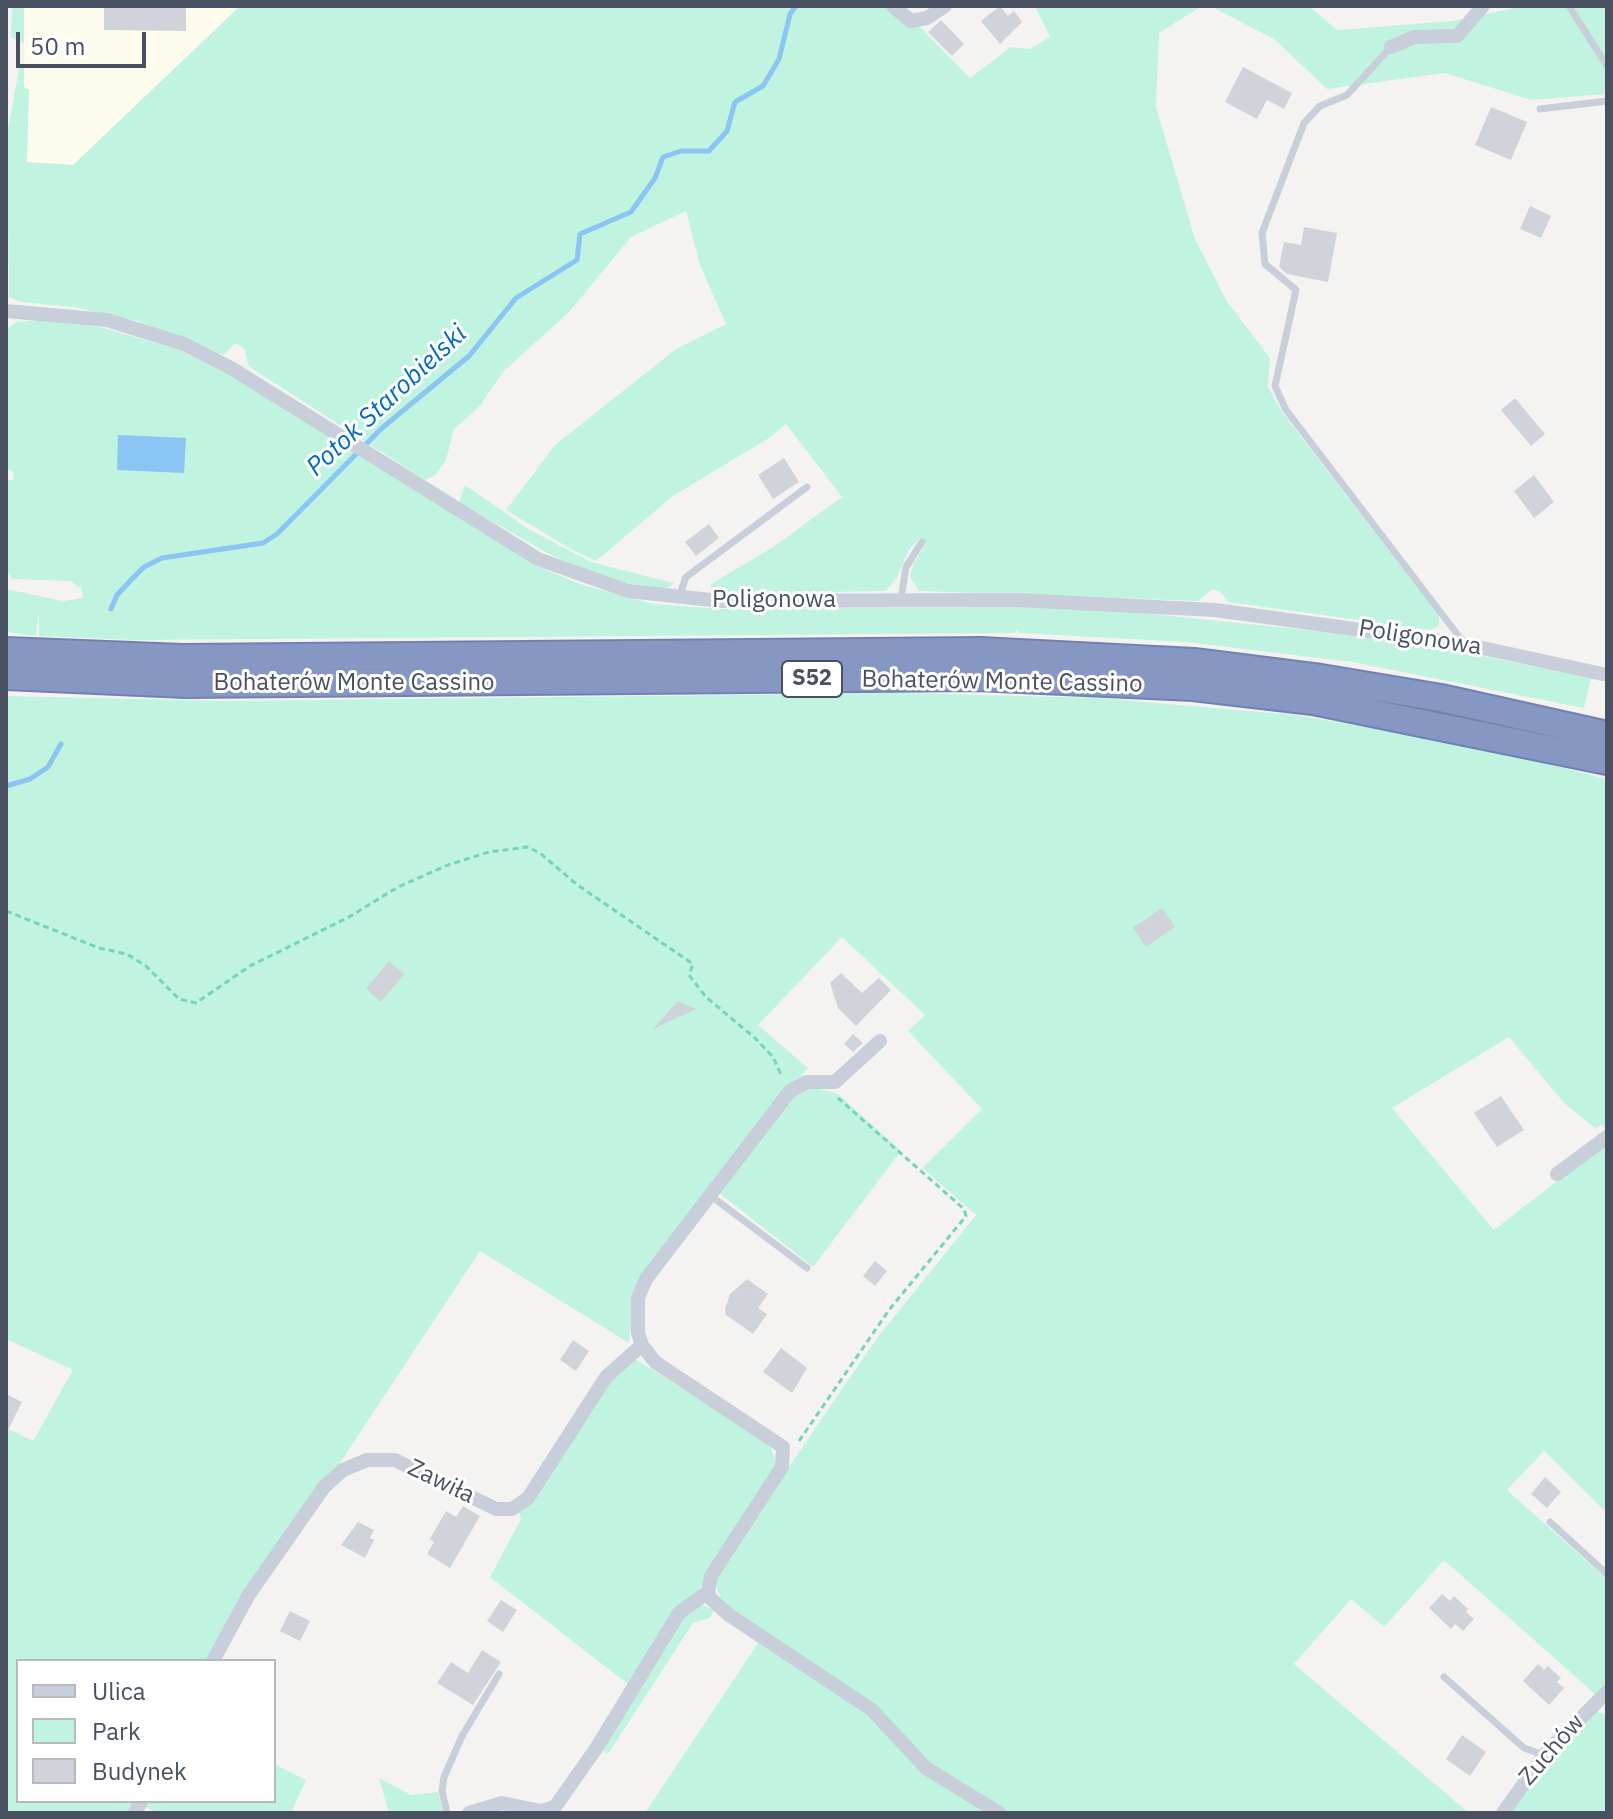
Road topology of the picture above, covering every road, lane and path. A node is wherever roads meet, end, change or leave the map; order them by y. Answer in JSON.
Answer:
{"nodes":[{"id":1,"x":893,"y":6,"type":"edge"},
{"id":2,"x":945,"y":6,"type":"edge"},
{"id":3,"x":1483,"y":6,"type":"edge"},
{"id":4,"x":1569,"y":6,"type":"edge"},
{"id":5,"x":1391,"y":47,"type":"joint"},
{"id":6,"x":1607,"y":66,"type":"edge"},
{"id":7,"x":1607,"y":101,"type":"edge"},
{"id":8,"x":1540,"y":109,"type":"dead end"},
{"id":9,"x":6,"y":311,"type":"edge"},
{"id":10,"x":807,"y":487,"type":"dead end"},
{"id":11,"x":922,"y":542,"type":"dead end"},
{"id":12,"x":678,"y":599,"type":"junction"},
{"id":13,"x":901,"y":599,"type":"junction"},
{"id":14,"x":1464,"y":644,"type":"junction"},
{"id":15,"x":8,"y":664,"type":"edge"},
{"id":16,"x":1607,"y":675,"type":"edge"},
{"id":17,"x":1607,"y":735,"type":"edge"},
{"id":18,"x":1607,"y":761,"type":"edge"},
{"id":19,"x":6,"y":911,"type":"edge"},
{"id":20,"x":880,"y":1041,"type":"dead end"},
{"id":21,"x":823,"y":1084,"type":"junction"},
{"id":22,"x":790,"y":1091,"type":"junction"},
{"id":23,"x":1607,"y":1137,"type":"edge"},
{"id":24,"x":1557,"y":1174,"type":"dead end"},
{"id":25,"x":709,"y":1195,"type":"junction"},
{"id":26,"x":807,"y":1268,"type":"dead end"},
{"id":27,"x":642,"y":1345,"type":"junction"},
{"id":28,"x":784,"y":1461,"type":"junction"},
{"id":29,"x":1550,"y":1522,"type":"dead end"},
{"id":30,"x":1607,"y":1574,"type":"edge"},
{"id":31,"x":708,"y":1592,"type":"junction"},
{"id":32,"x":214,"y":1659,"type":"edge"},
{"id":33,"x":499,"y":1674,"type":"dead end"},
{"id":34,"x":1444,"y":1677,"type":"dead end"},
{"id":35,"x":1607,"y":1692,"type":"edge"},
{"id":36,"x":1544,"y":1755,"type":"junction"},
{"id":37,"x":447,"y":1813,"type":"edge"},
{"id":38,"x":469,"y":1813,"type":"edge"},
{"id":39,"x":999,"y":1813,"type":"edge"},
{"id":40,"x":1503,"y":1813,"type":"edge"}],
"edges":[{"from":1,"to":2,"type":"street"},
{"from":3,"to":5,"type":"street"},
{"from":4,"to":6,"type":"lane"},
{"from":5,"to":14,"type":"lane"},
{"from":7,"to":8,"type":"lane"},
{"from":9,"to":12,"type":"street","name":"Poligonowa"},
{"from":10,"to":12,"type":"lane"},
{"from":11,"to":13,"type":"lane"},
{"from":12,"to":13,"type":"street","name":"Poligonowa"},
{"from":13,"to":14,"type":"street","name":"Poligonowa"},
{"from":14,"to":16,"type":"street","name":"Poligonowa"},
{"from":15,"to":17,"type":"highway","name":"Bohaterów Monte Cassino","number":"S52"},
{"from":15,"to":18,"type":"highway","name":"Bohaterów Monte Cassino","number":"S52"},
{"from":19,"to":22,"type":"path"},
{"from":20,"to":21,"type":"street"},
{"from":21,"to":22,"type":"street"},
{"from":21,"to":28,"type":"path"},
{"from":22,"to":25,"type":"street"},
{"from":23,"to":24,"type":"street"},
{"from":25,"to":26,"type":"lane"},
{"from":25,"to":27,"type":"street"},
{"from":27,"to":28,"type":"street"},
{"from":27,"to":32,"type":"street","name":"Zawiła"},
{"from":28,"to":31,"type":"street"},
{"from":29,"to":30,"type":"lane"},
{"from":31,"to":38,"type":"street"},
{"from":31,"to":39,"type":"street"},
{"from":33,"to":37,"type":"lane"},
{"from":34,"to":36,"type":"lane"},
{"from":35,"to":36,"type":"street","name":"Zuchów"},
{"from":36,"to":40,"type":"street","name":"Zuchów"}]}
